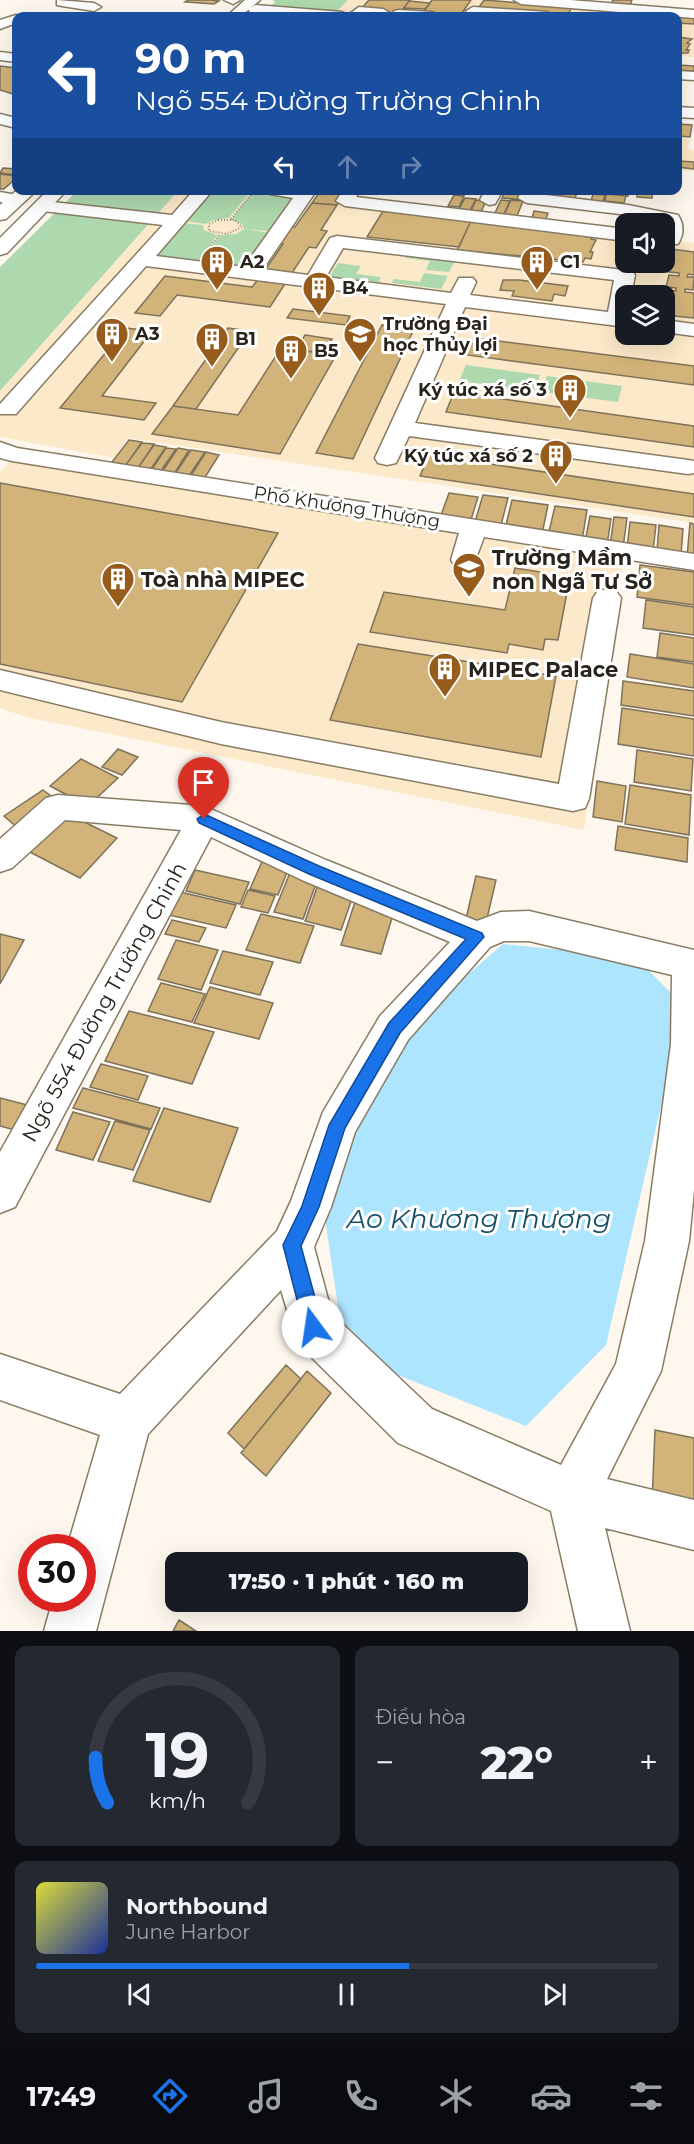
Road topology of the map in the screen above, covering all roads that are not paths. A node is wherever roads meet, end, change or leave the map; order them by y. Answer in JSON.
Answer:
{"nodes":[{"id":1,"x":107,"y":0,"type":"edge"},
{"id":2,"x":360,"y":0,"type":"edge"},
{"id":3,"x":529,"y":0,"type":"edge"},
{"id":4,"x":60,"y":1,"type":"edge"},
{"id":5,"x":603,"y":3,"type":"edge"},
{"id":6,"x":253,"y":5,"type":"edge"},
{"id":7,"x":475,"y":9,"type":"edge"},
{"id":8,"x":233,"y":12,"type":"edge"},
{"id":9,"x":310,"y":12,"type":"edge"},
{"id":10,"x":347,"y":12,"type":"edge"},
{"id":11,"x":508,"y":12,"type":"edge"},
{"id":12,"x":677,"y":12,"type":"edge"},
{"id":13,"x":53,"y":195,"type":"edge"},
{"id":14,"x":199,"y":195,"type":"edge"},
{"id":15,"x":304,"y":195,"type":"edge"},
{"id":16,"x":349,"y":195,"type":"edge"},
{"id":17,"x":410,"y":195,"type":"edge"},
{"id":18,"x":528,"y":195,"type":"edge"},
{"id":19,"x":632,"y":195,"type":"edge"},
{"id":20,"x":15,"y":196,"type":"edge"},
{"id":21,"x":586,"y":198,"type":"edge"},
{"id":22,"x":442,"y":204,"type":"junction"},
{"id":23,"x":42,"y":206,"type":"junction"},
{"id":24,"x":628,"y":210,"type":"junction"},
{"id":25,"x":642,"y":213,"type":"edge"},
{"id":26,"x":0,"y":215,"type":"edge"},
{"id":27,"x":176,"y":221,"type":"junction"},
{"id":28,"x":615,"y":233,"type":"edge"},
{"id":29,"x":675,"y":241,"type":"edge"},
{"id":30,"x":694,"y":242,"type":"edge"},
{"id":31,"x":0,"y":249,"type":"edge"},
{"id":32,"x":475,"y":258,"type":"junction"},
{"id":33,"x":144,"y":260,"type":"junction"},
{"id":34,"x":250,"y":273,"type":"junction"},
{"id":35,"x":314,"y":281,"type":"junction"},
{"id":36,"x":624,"y":285,"type":"edge"},
{"id":37,"x":458,"y":300,"type":"junction"},
{"id":38,"x":615,"y":319,"type":"edge"},
{"id":39,"x":675,"y":327,"type":"edge"},
{"id":40,"x":694,"y":330,"type":"edge"},
{"id":41,"x":8,"y":409,"type":"dead end"},
{"id":42,"x":403,"y":428,"type":"junction"},
{"id":43,"x":0,"y":449,"type":"edge"},
{"id":44,"x":387,"y":458,"type":"dead end"},
{"id":45,"x":688,"y":467,"type":"dead end"},
{"id":46,"x":474,"y":527,"type":"junction"},
{"id":47,"x":464,"y":560,"type":"dead end"},
{"id":48,"x":694,"y":562,"type":"edge"},
{"id":49,"x":607,"y":598,"type":"dead end"},
{"id":50,"x":0,"y":680,"type":"edge"},
{"id":51,"x":204,"y":819,"type":"junction"},
{"id":52,"x":0,"y":859,"type":"edge"},
{"id":53,"x":477,"y":937,"type":"junction"},
{"id":54,"x":692,"y":964,"type":"edge"},
{"id":55,"x":0,"y":1193,"type":"edge"},
{"id":56,"x":292,"y":1245,"type":"junction"},
{"id":57,"x":0,"y":1377,"type":"edge"},
{"id":58,"x":128,"y":1421,"type":"junction"},
{"id":59,"x":572,"y":1495,"type":"junction"},
{"id":60,"x":694,"y":1525,"type":"edge"},
{"id":61,"x":96,"y":1536,"type":"edge"},
{"id":62,"x":75,"y":1612,"type":"edge"},
{"id":63,"x":70,"y":1631,"type":"edge"},
{"id":64,"x":604,"y":1631,"type":"edge"}],
"edges":[{"from":1,"to":4,"type":"street"},
{"from":2,"to":10,"type":"street"},
{"from":3,"to":5,"type":"street"},
{"from":5,"to":12,"type":"street"},
{"from":6,"to":8,"type":"street"},
{"from":6,"to":9,"type":"street"},
{"from":7,"to":11,"type":"street"},
{"from":13,"to":23,"type":"street"},
{"from":14,"to":27,"type":"street"},
{"from":15,"to":34,"type":"street"},
{"from":16,"to":22,"type":"street"},
{"from":17,"to":22,"type":"street"},
{"from":18,"to":21,"type":"street"},
{"from":19,"to":24,"type":"street"},
{"from":20,"to":26,"type":"street"},
{"from":21,"to":24,"type":"street"},
{"from":22,"to":28,"type":"street"},
{"from":23,"to":27,"type":"street"},
{"from":23,"to":31,"type":"street"},
{"from":24,"to":25,"type":"street"},
{"from":27,"to":33,"type":"street"},
{"from":29,"to":30,"type":"street"},
{"from":32,"to":35,"type":"street"},
{"from":32,"to":36,"type":"street"},
{"from":32,"to":37,"type":"street"},
{"from":33,"to":34,"type":"street"},
{"from":33,"to":41,"type":"street"},
{"from":34,"to":35,"type":"street"},
{"from":35,"to":37,"type":"street"},
{"from":37,"to":38,"type":"street"},
{"from":37,"to":42,"type":"street"},
{"from":39,"to":40,"type":"street"},
{"from":42,"to":44,"type":"street"},
{"from":42,"to":45,"type":"street"},
{"from":43,"to":46,"type":"street","name":"Phố Khương Thượng"},
{"from":46,"to":47,"type":"street"},
{"from":46,"to":48,"type":"street","name":"Phố Khương Thượng"},
{"from":49,"to":50,"type":"street"},
{"from":51,"to":52,"type":"street"},
{"from":51,"to":53,"type":"street"},
{"from":51,"to":55,"type":"street","name":"Ngõ 554 Đường Trường Chinh"},
{"from":53,"to":54,"type":"street"},
{"from":53,"to":56,"type":"street"},
{"from":54,"to":59,"type":"street"},
{"from":56,"to":58,"type":"street"},
{"from":56,"to":59,"type":"street"},
{"from":57,"to":58,"type":"street"},
{"from":58,"to":61,"type":"street"},
{"from":59,"to":60,"type":"street"},
{"from":59,"to":64,"type":"street"},
{"from":62,"to":63,"type":"street"}]}
